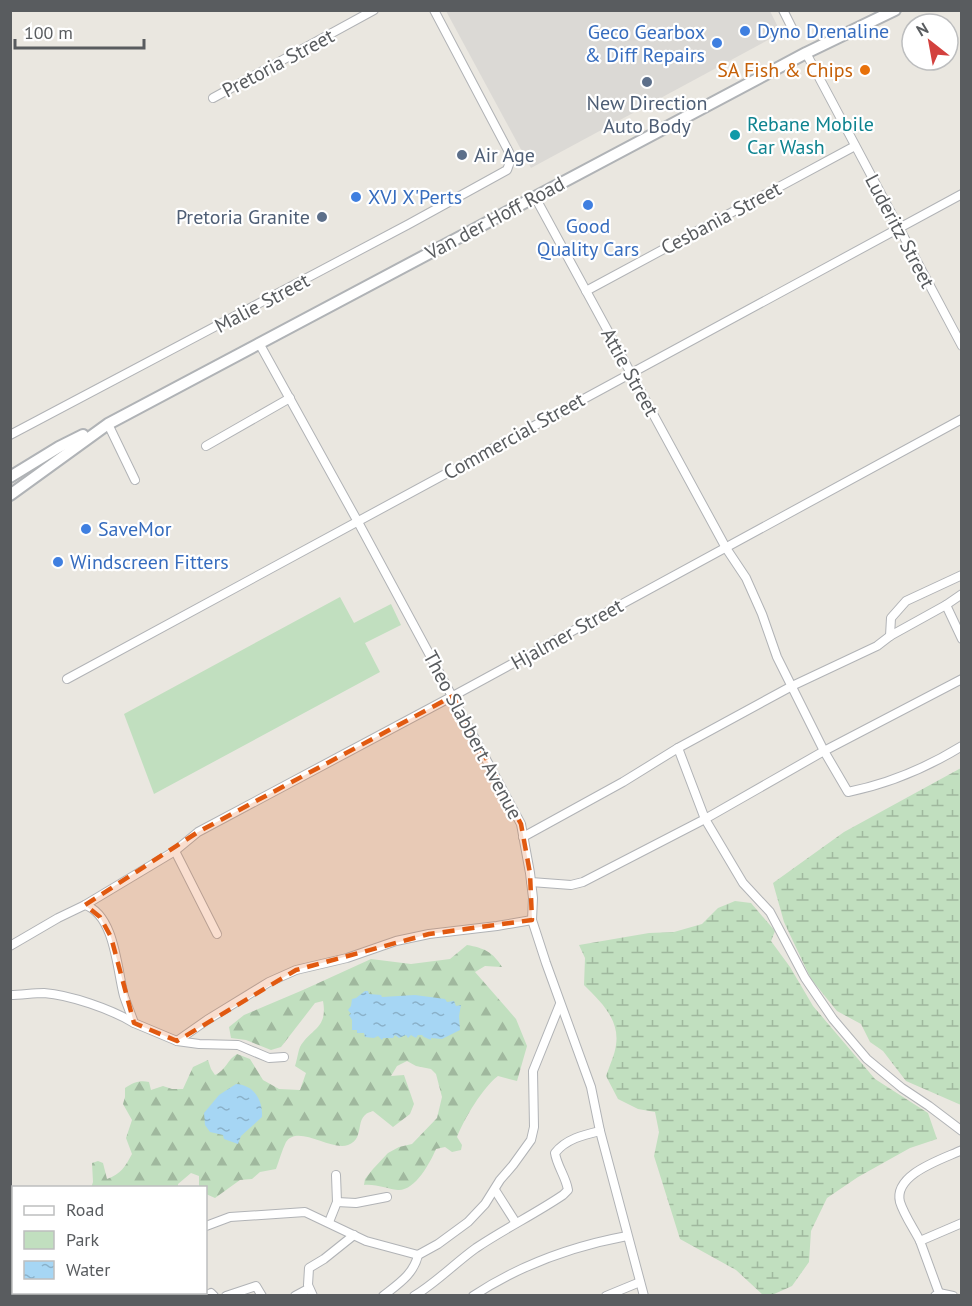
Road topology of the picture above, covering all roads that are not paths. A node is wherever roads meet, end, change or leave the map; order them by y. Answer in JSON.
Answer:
{"nodes":[{"id":1,"x":374,"y":10,"type":"edge"},
{"id":2,"x":434,"y":10,"type":"edge"},
{"id":3,"x":783,"y":10,"type":"edge"},
{"id":4,"x":895,"y":10,"type":"edge"},
{"id":5,"x":792,"y":30,"type":"dead end"},
{"id":6,"x":806,"y":53,"type":"junction"},
{"id":7,"x":213,"y":98,"type":"dead end"},
{"id":8,"x":855,"y":146,"type":"junction"},
{"id":9,"x":962,"y":194,"type":"edge"},
{"id":10,"x":535,"y":197,"type":"junction"},
{"id":11,"x":898,"y":228,"type":"junction"},
{"id":12,"x":586,"y":291,"type":"junction"},
{"id":13,"x":259,"y":343,"type":"junction"},
{"id":14,"x":962,"y":346,"type":"edge"},
{"id":15,"x":630,"y":372,"type":"junction"},
{"id":16,"x":290,"y":398,"type":"junction"},
{"id":17,"x":962,"y":419,"type":"edge"},
{"id":18,"x":108,"y":424,"type":"junction"},
{"id":19,"x":98,"y":430,"type":"junction"},
{"id":20,"x":10,"y":435,"type":"edge"},
{"id":21,"x":206,"y":446,"type":"dead end"},
{"id":22,"x":10,"y":477,"type":"edge"},
{"id":23,"x":135,"y":480,"type":"dead end"},
{"id":24,"x":10,"y":495,"type":"edge"},
{"id":25,"x":358,"y":522,"type":"junction"},
{"id":26,"x":726,"y":548,"type":"junction"},
{"id":27,"x":962,"y":575,"type":"edge"},
{"id":28,"x":962,"y":594,"type":"edge"},
{"id":29,"x":946,"y":605,"type":"junction"},
{"id":30,"x":890,"y":636,"type":"junction"},
{"id":31,"x":962,"y":639,"type":"edge"},
{"id":32,"x":68,"y":679,"type":"dead end"},
{"id":33,"x":962,"y":679,"type":"edge"},
{"id":34,"x":792,"y":686,"type":"junction"},
{"id":35,"x":453,"y":696,"type":"junction"},
{"id":36,"x":962,"y":746,"type":"edge"},
{"id":37,"x":678,"y":748,"type":"junction"},
{"id":38,"x":824,"y":751,"type":"junction"},
{"id":39,"x":705,"y":819,"type":"junction"},
{"id":40,"x":523,"y":837,"type":"junction"},
{"id":41,"x":175,"y":851,"type":"junction"},
{"id":42,"x":531,"y":882,"type":"junction"},
{"id":43,"x":85,"y":905,"type":"junction"},
{"id":44,"x":532,"y":920,"type":"junction"},
{"id":45,"x":217,"y":934,"type":"dead end"},
{"id":46,"x":10,"y":946,"type":"edge"},
{"id":47,"x":10,"y":995,"type":"edge"},
{"id":48,"x":560,"y":1004,"type":"junction"},
{"id":49,"x":134,"y":1023,"type":"junction"},
{"id":50,"x":177,"y":1041,"type":"junction"},
{"id":51,"x":284,"y":1057,"type":"dead end"},
{"id":52,"x":600,"y":1131,"type":"junction"},
{"id":53,"x":962,"y":1131,"type":"edge"},
{"id":54,"x":962,"y":1150,"type":"edge"},
{"id":55,"x":336,"y":1175,"type":"dead end"},
{"id":56,"x":495,"y":1190,"type":"junction"},
{"id":57,"x":387,"y":1197,"type":"dead end"},
{"id":58,"x":337,"y":1202,"type":"junction"},
{"id":59,"x":329,"y":1222,"type":"junction"},
{"id":60,"x":516,"y":1223,"type":"junction"},
{"id":61,"x":962,"y":1223,"type":"edge"},
{"id":62,"x":207,"y":1226,"type":"edge"},
{"id":63,"x":354,"y":1235,"type":"junction"},
{"id":64,"x":627,"y":1236,"type":"junction"},
{"id":65,"x":920,"y":1241,"type":"junction"},
{"id":66,"x":417,"y":1255,"type":"junction"},
{"id":67,"x":640,"y":1282,"type":"junction"},
{"id":68,"x":311,"y":1292,"type":"edge"},
{"id":69,"x":938,"y":1295,"type":"edge"},
{"id":70,"x":206,"y":1296,"type":"edge"},
{"id":71,"x":214,"y":1296,"type":"edge"},
{"id":72,"x":226,"y":1296,"type":"edge"},
{"id":73,"x":262,"y":1296,"type":"edge"},
{"id":74,"x":295,"y":1296,"type":"edge"},
{"id":75,"x":383,"y":1296,"type":"edge"},
{"id":76,"x":414,"y":1296,"type":"edge"},
{"id":77,"x":473,"y":1296,"type":"edge"},
{"id":78,"x":606,"y":1296,"type":"edge"},
{"id":79,"x":644,"y":1296,"type":"edge"},
{"id":80,"x":953,"y":1296,"type":"edge"}],
"edges":[{"from":1,"to":7,"type":"street","name":"Pretoria Street"},
{"from":2,"to":20,"type":"street","name":"Malie Street"},
{"from":3,"to":5,"type":"street"},
{"from":4,"to":6,"type":"main road","name":"Van der Hoff Road"},
{"from":6,"to":8,"type":"street","name":"Luderitz Street"},
{"from":6,"to":10,"type":"main road","name":"Van der Hoff Road"},
{"from":8,"to":11,"type":"street","name":"Luderitz Street"},
{"from":8,"to":12,"type":"street","name":"Cesbania Street"},
{"from":9,"to":11,"type":"street","name":"Commercial Street"},
{"from":10,"to":12,"type":"street","name":"Attie Street"},
{"from":10,"to":13,"type":"main road","name":"Van der Hoff Road"},
{"from":11,"to":14,"type":"street","name":"Luderitz Street"},
{"from":11,"to":15,"type":"street","name":"Commercial Street"},
{"from":12,"to":15,"type":"street","name":"Attie Street"},
{"from":13,"to":16,"type":"street","name":"Theo Slabbert Avenue"},
{"from":13,"to":18,"type":"main road","name":"Van der Hoff Road"},
{"from":15,"to":25,"type":"street","name":"Commercial Street"},
{"from":15,"to":26,"type":"street","name":"Attie Street"},
{"from":16,"to":21,"type":"street"},
{"from":16,"to":25,"type":"street","name":"Theo Slabbert Avenue"},
{"from":17,"to":26,"type":"street","name":"Hjalmer Street"},
{"from":18,"to":19,"type":"main road","name":"Van der Hoff Road"},
{"from":18,"to":23,"type":"street"},
{"from":19,"to":22,"type":"main road","name":"Van der Hoff Road"},
{"from":19,"to":24,"type":"main road","name":"Van der Hoff Road"},
{"from":25,"to":32,"type":"street","name":"Commercial Street"},
{"from":25,"to":35,"type":"street","name":"Theo Slabbert Avenue"},
{"from":26,"to":34,"type":"street","name":"Attie Street"},
{"from":26,"to":35,"type":"street","name":"Hjalmer Street"},
{"from":27,"to":30,"type":"street"},
{"from":28,"to":29,"type":"street"},
{"from":29,"to":30,"type":"street"},
{"from":29,"to":31,"type":"street"},
{"from":30,"to":34,"type":"street"},
{"from":33,"to":38,"type":"street"},
{"from":34,"to":37,"type":"street"},
{"from":34,"to":38,"type":"street","name":"Attie Street"},
{"from":35,"to":40,"type":"street","name":"Theo Slabbert Avenue"},
{"from":35,"to":41,"type":"street","name":"Hjalmer Street"},
{"from":36,"to":38,"type":"street","name":"Attie Street"},
{"from":37,"to":39,"type":"street"},
{"from":37,"to":40,"type":"street"},
{"from":38,"to":39,"type":"street"},
{"from":39,"to":42,"type":"street"},
{"from":39,"to":53,"type":"street"},
{"from":40,"to":42,"type":"street","name":"Theo Slabbert Avenue"},
{"from":41,"to":43,"type":"street","name":"Hjalmer Street"},
{"from":41,"to":45,"type":"street"},
{"from":42,"to":44,"type":"street","name":"Theo Slabbert Avenue"},
{"from":43,"to":46,"type":"street","name":"Hjalmer Street"},
{"from":43,"to":49,"type":"street"},
{"from":44,"to":48,"type":"street","name":"Theo Slabbert Avenue"},
{"from":44,"to":50,"type":"street"},
{"from":47,"to":49,"type":"street"},
{"from":48,"to":52,"type":"street","name":"Theo Slabbert Avenue"},
{"from":48,"to":56,"type":"street"},
{"from":49,"to":50,"type":"street"},
{"from":50,"to":51,"type":"street"},
{"from":52,"to":60,"type":"street"},
{"from":52,"to":64,"type":"street","name":"Theo Slabbert Avenue"},
{"from":54,"to":65,"type":"street"},
{"from":55,"to":58,"type":"street"},
{"from":56,"to":60,"type":"street"},
{"from":56,"to":66,"type":"street"},
{"from":57,"to":58,"type":"street"},
{"from":58,"to":59,"type":"street"},
{"from":59,"to":62,"type":"street"},
{"from":59,"to":63,"type":"street"},
{"from":60,"to":76,"type":"street"},
{"from":61,"to":65,"type":"street"},
{"from":63,"to":66,"type":"street"},
{"from":63,"to":68,"type":"street"},
{"from":64,"to":67,"type":"street","name":"Theo Slabbert Avenue"},
{"from":64,"to":77,"type":"street"},
{"from":65,"to":69,"type":"street"},
{"from":66,"to":75,"type":"street"},
{"from":67,"to":78,"type":"street"},
{"from":67,"to":79,"type":"street","name":"Theo Slabbert Avenue"},
{"from":68,"to":74,"type":"street"},
{"from":69,"to":80,"type":"street"},
{"from":70,"to":71,"type":"street"},
{"from":72,"to":73,"type":"street"}]}
